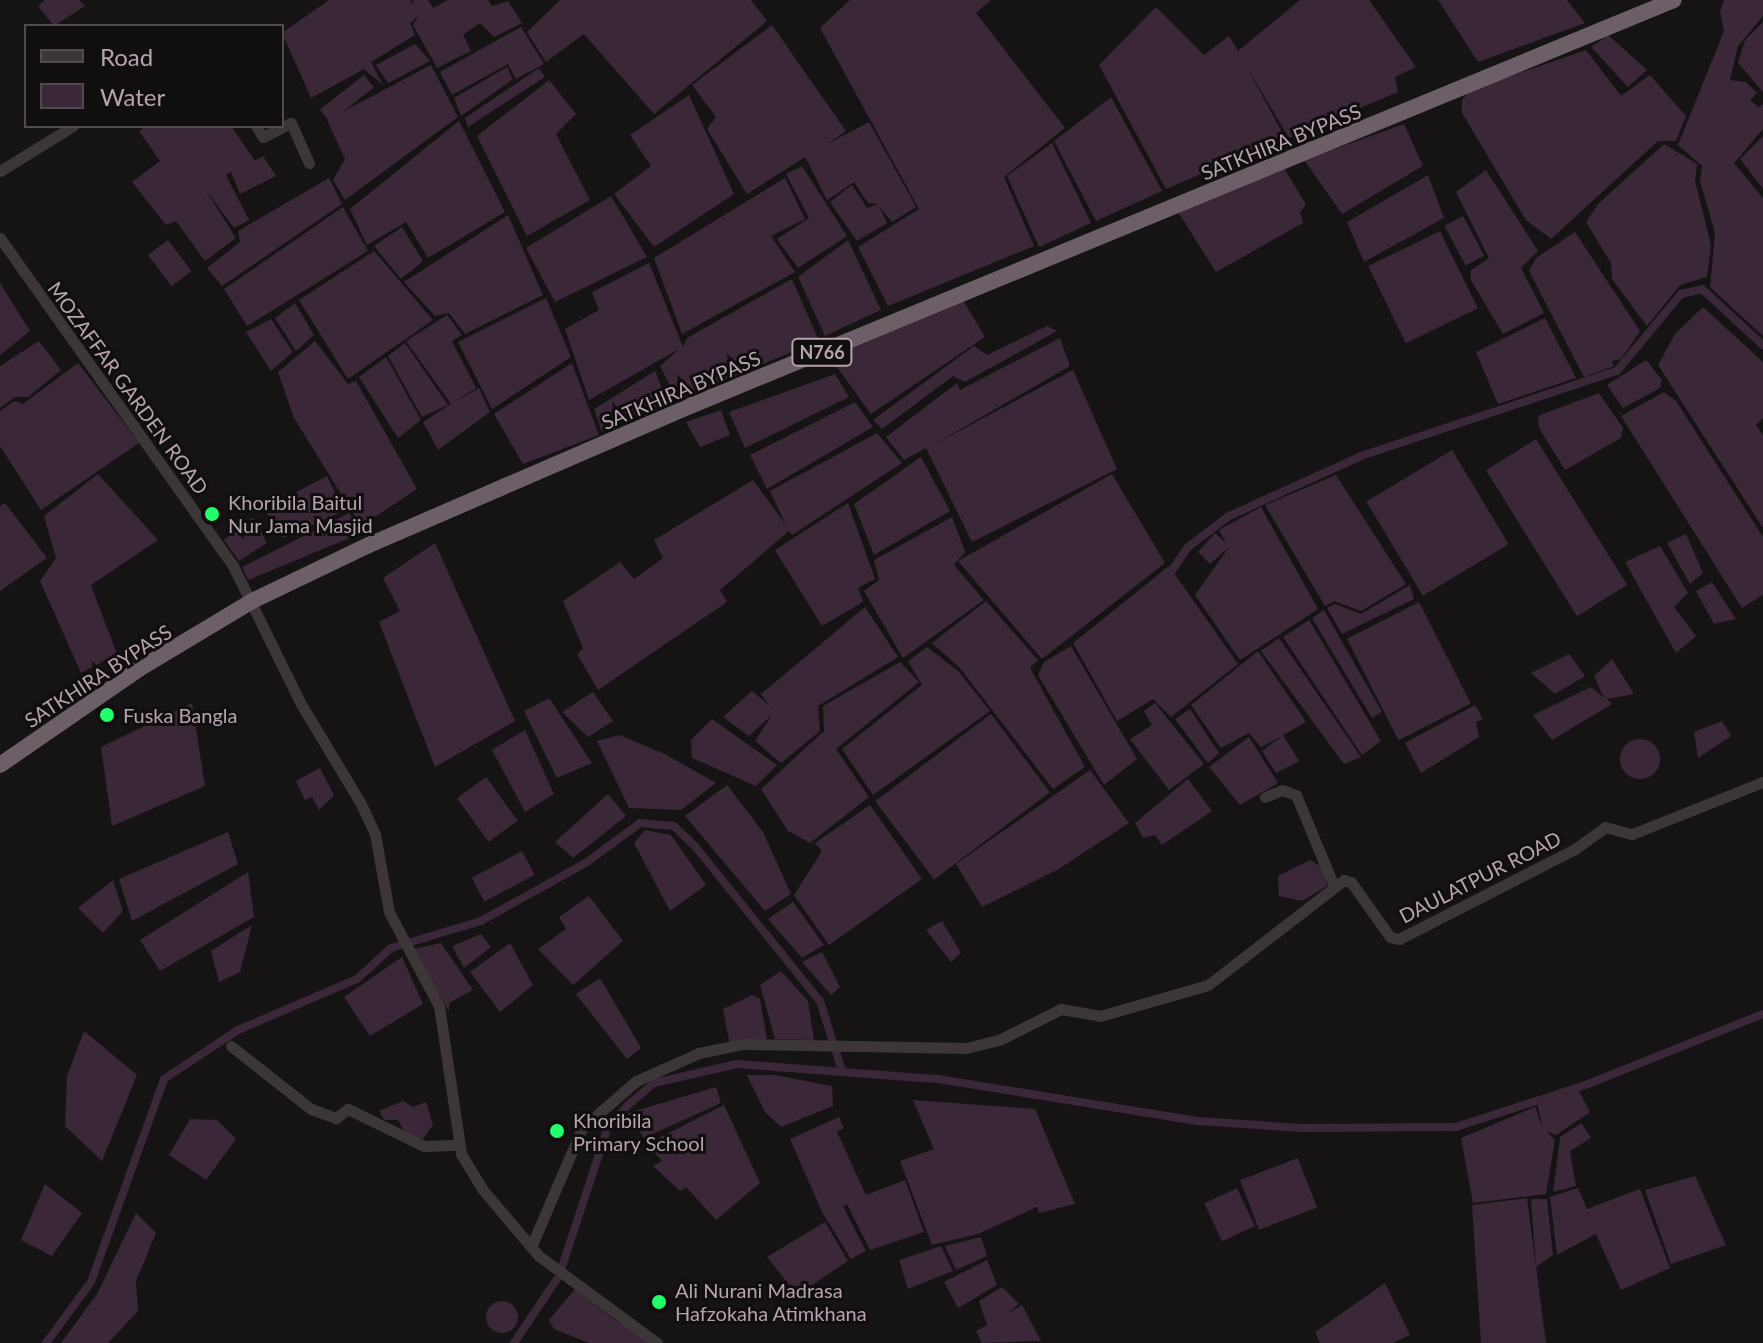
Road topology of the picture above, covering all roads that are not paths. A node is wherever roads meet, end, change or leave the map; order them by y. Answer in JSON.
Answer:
{"nodes":[{"id":1,"x":1674,"y":0,"type":"edge"},
{"id":2,"x":284,"y":126,"type":"edge"},
{"id":3,"x":70,"y":128,"type":"edge"},
{"id":4,"x":257,"y":128,"type":"edge"},
{"id":5,"x":281,"y":128,"type":"edge"},
{"id":6,"x":309,"y":163,"type":"dead end"},
{"id":7,"x":0,"y":171,"type":"edge"},
{"id":8,"x":0,"y":238,"type":"edge"},
{"id":9,"x":252,"y":601,"type":"junction"},
{"id":10,"x":0,"y":765,"type":"edge"},
{"id":11,"x":1763,"y":782,"type":"edge"},
{"id":12,"x":1265,"y":797,"type":"dead end"},
{"id":13,"x":1333,"y":884,"type":"junction"},
{"id":14,"x":231,"y":1046,"type":"dead end"},
{"id":15,"x":459,"y":1145,"type":"junction"},
{"id":16,"x":531,"y":1247,"type":"junction"},
{"id":17,"x":657,"y":1343,"type":"edge"}],
"edges":[{"from":1,"to":9,"type":"highway","name":"SATKHIRA BYPASS","number":"N766"},
{"from":2,"to":6,"type":"street"},
{"from":3,"to":7,"type":"street"},
{"from":4,"to":5,"type":"street"},
{"from":8,"to":9,"type":"street","name":"MOZAFFAR GARDEN ROAD"},
{"from":9,"to":10,"type":"highway","name":"SATKHIRA BYPASS","number":"N766"},
{"from":9,"to":15,"type":"street","name":"MOZAFFAR GARDEN ROAD"},
{"from":11,"to":13,"type":"street","name":"DAULATPUR ROAD"},
{"from":12,"to":13,"type":"street"},
{"from":13,"to":16,"type":"street"},
{"from":14,"to":15,"type":"street"},
{"from":15,"to":16,"type":"street"},
{"from":16,"to":17,"type":"street"}]}
